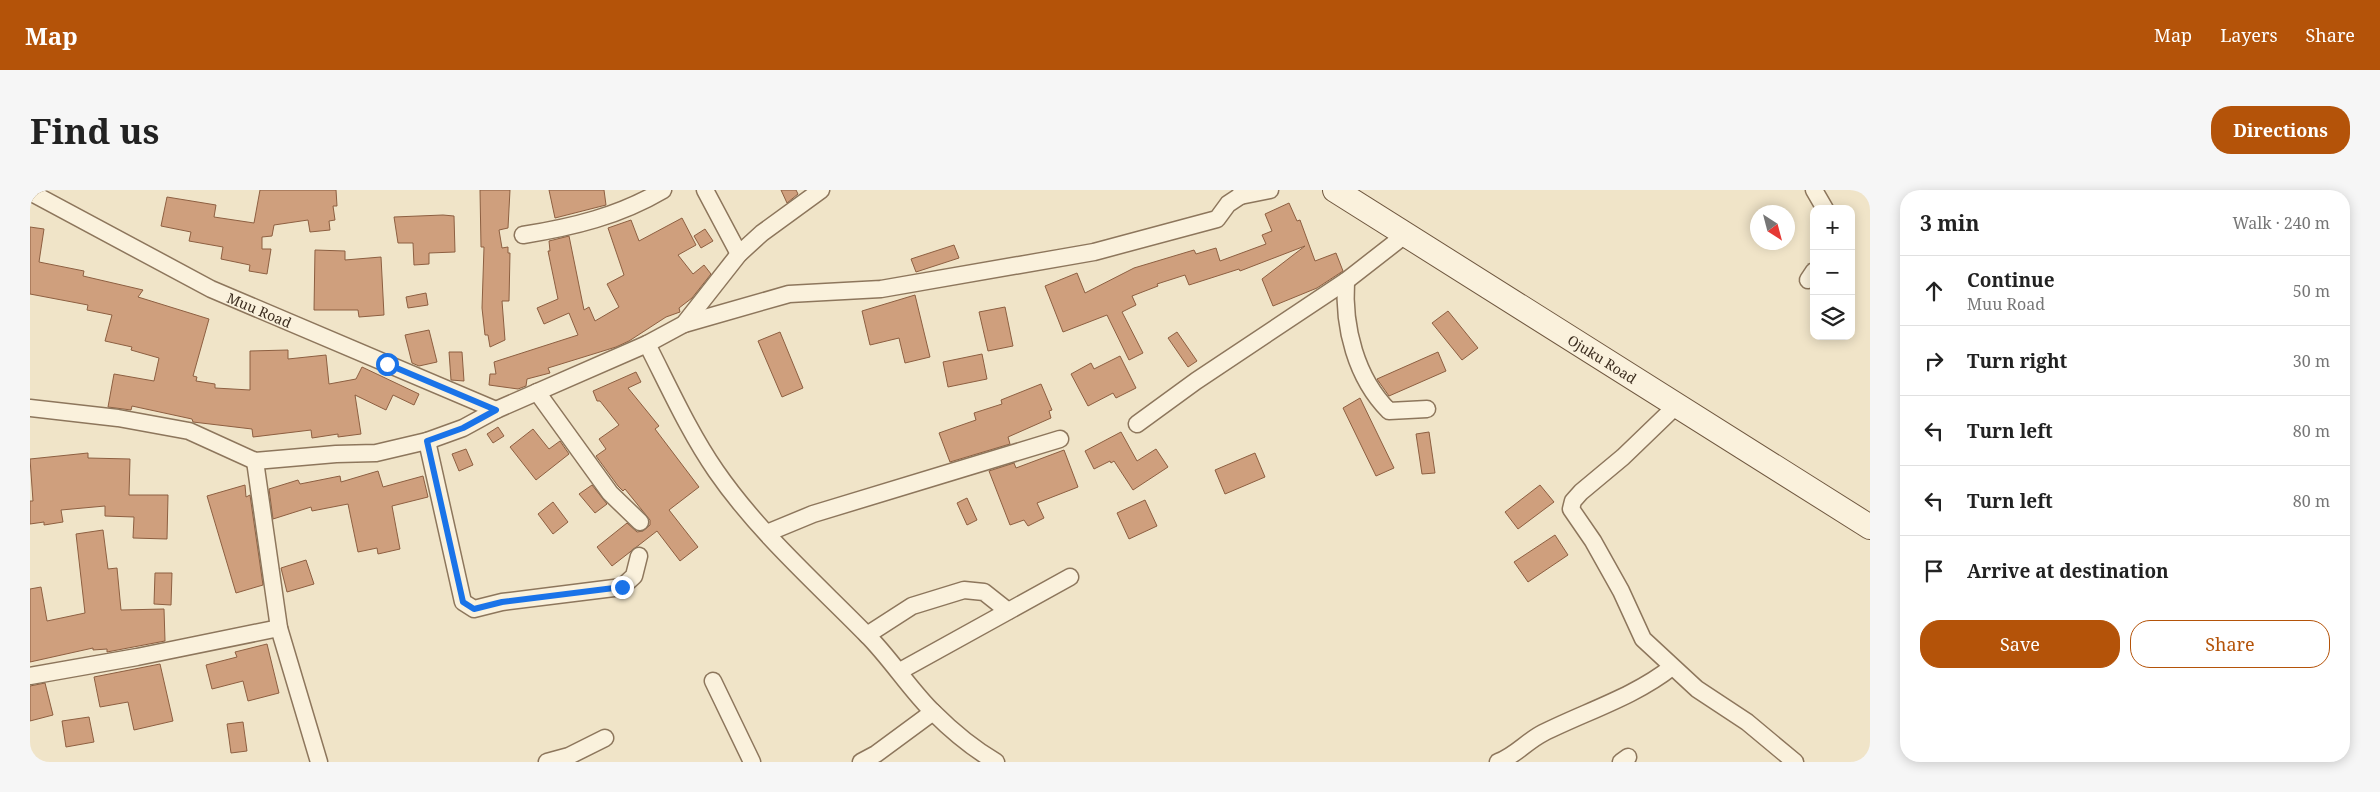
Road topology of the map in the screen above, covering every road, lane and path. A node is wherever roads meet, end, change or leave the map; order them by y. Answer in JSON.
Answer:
{"nodes":[{"id":1,"x":663,"y":190,"type":"edge"},
{"id":2,"x":705,"y":190,"type":"edge"},
{"id":3,"x":821,"y":190,"type":"edge"},
{"id":4,"x":1270,"y":190,"type":"edge"},
{"id":5,"x":1335,"y":190,"type":"edge"},
{"id":6,"x":1814,"y":190,"type":"edge"},
{"id":7,"x":30,"y":192,"type":"edge"},
{"id":8,"x":1241,"y":193,"type":"edge"},
{"id":9,"x":1823,"y":205,"type":"edge"},
{"id":10,"x":523,"y":235,"type":"dead end"},
{"id":11,"x":1405,"y":235,"type":"junction"},
{"id":12,"x":739,"y":254,"type":"junction"},
{"id":13,"x":1346,"y":281,"type":"junction"},
{"id":14,"x":684,"y":324,"type":"junction"},
{"id":15,"x":647,"y":344,"type":"junction"},
{"id":16,"x":537,"y":392,"type":"junction"},
{"id":17,"x":1677,"y":405,"type":"junction"},
{"id":18,"x":30,"y":408,"type":"edge"},
{"id":19,"x":496,"y":410,"type":"junction"},
{"id":20,"x":1427,"y":410,"type":"dead end"},
{"id":21,"x":1137,"y":424,"type":"dead end"},
{"id":22,"x":1060,"y":439,"type":"dead end"},
{"id":23,"x":427,"y":441,"type":"junction"},
{"id":24,"x":255,"y":461,"type":"junction"},
{"id":25,"x":640,"y":522,"type":"dead end"},
{"id":26,"x":1870,"y":527,"type":"edge"},
{"id":27,"x":767,"y":533,"type":"junction"},
{"id":28,"x":639,"y":556,"type":"dead end"},
{"id":29,"x":1070,"y":577,"type":"dead end"},
{"id":30,"x":1008,"y":611,"type":"junction"},
{"id":31,"x":279,"y":628,"type":"junction"},
{"id":32,"x":867,"y":635,"type":"junction"},
{"id":33,"x":1672,"y":667,"type":"junction"},
{"id":34,"x":900,"y":672,"type":"junction"},
{"id":35,"x":30,"y":676,"type":"edge"},
{"id":36,"x":712,"y":680,"type":"dead end"},
{"id":37,"x":933,"y":712,"type":"junction"},
{"id":38,"x":605,"y":738,"type":"dead end"},
{"id":39,"x":877,"y":758,"type":"edge"},
{"id":40,"x":319,"y":762,"type":"edge"},
{"id":41,"x":547,"y":762,"type":"edge"},
{"id":42,"x":752,"y":762,"type":"edge"},
{"id":43,"x":861,"y":762,"type":"edge"},
{"id":44,"x":996,"y":762,"type":"edge"},
{"id":45,"x":1498,"y":762,"type":"edge"},
{"id":46,"x":1795,"y":762,"type":"edge"}],
"edges":[{"from":1,"to":10,"type":"street"},
{"from":2,"to":12,"type":"street"},
{"from":3,"to":12,"type":"street"},
{"from":4,"to":8,"type":"street"},
{"from":5,"to":11,"type":"main road","name":"Ojuku Road"},
{"from":6,"to":9,"type":"street"},
{"from":7,"to":19,"type":"street","name":"Muu Road"},
{"from":8,"to":14,"type":"street"},
{"from":11,"to":13,"type":"street"},
{"from":11,"to":17,"type":"main road","name":"Ojuku Road"},
{"from":12,"to":14,"type":"street"},
{"from":13,"to":20,"type":"street"},
{"from":13,"to":21,"type":"street"},
{"from":14,"to":15,"type":"street"},
{"from":15,"to":16,"type":"street"},
{"from":15,"to":27,"type":"street"},
{"from":16,"to":19,"type":"street"},
{"from":16,"to":25,"type":"street"},
{"from":17,"to":26,"type":"main road","name":"Ojuku Road"},
{"from":17,"to":33,"type":"street"},
{"from":18,"to":24,"type":"street"},
{"from":19,"to":23,"type":"street"},
{"from":22,"to":27,"type":"street"},
{"from":23,"to":24,"type":"street"},
{"from":23,"to":28,"type":"street"},
{"from":24,"to":31,"type":"street"},
{"from":27,"to":32,"type":"street"},
{"from":29,"to":30,"type":"street"},
{"from":30,"to":32,"type":"street"},
{"from":30,"to":34,"type":"street"},
{"from":31,"to":35,"type":"street"},
{"from":31,"to":40,"type":"street"},
{"from":32,"to":34,"type":"street"},
{"from":33,"to":45,"type":"street"},
{"from":33,"to":46,"type":"street"},
{"from":34,"to":37,"type":"street"},
{"from":36,"to":42,"type":"street"},
{"from":37,"to":39,"type":"street"},
{"from":37,"to":44,"type":"street"},
{"from":38,"to":41,"type":"street"},
{"from":39,"to":43,"type":"street"}]}
